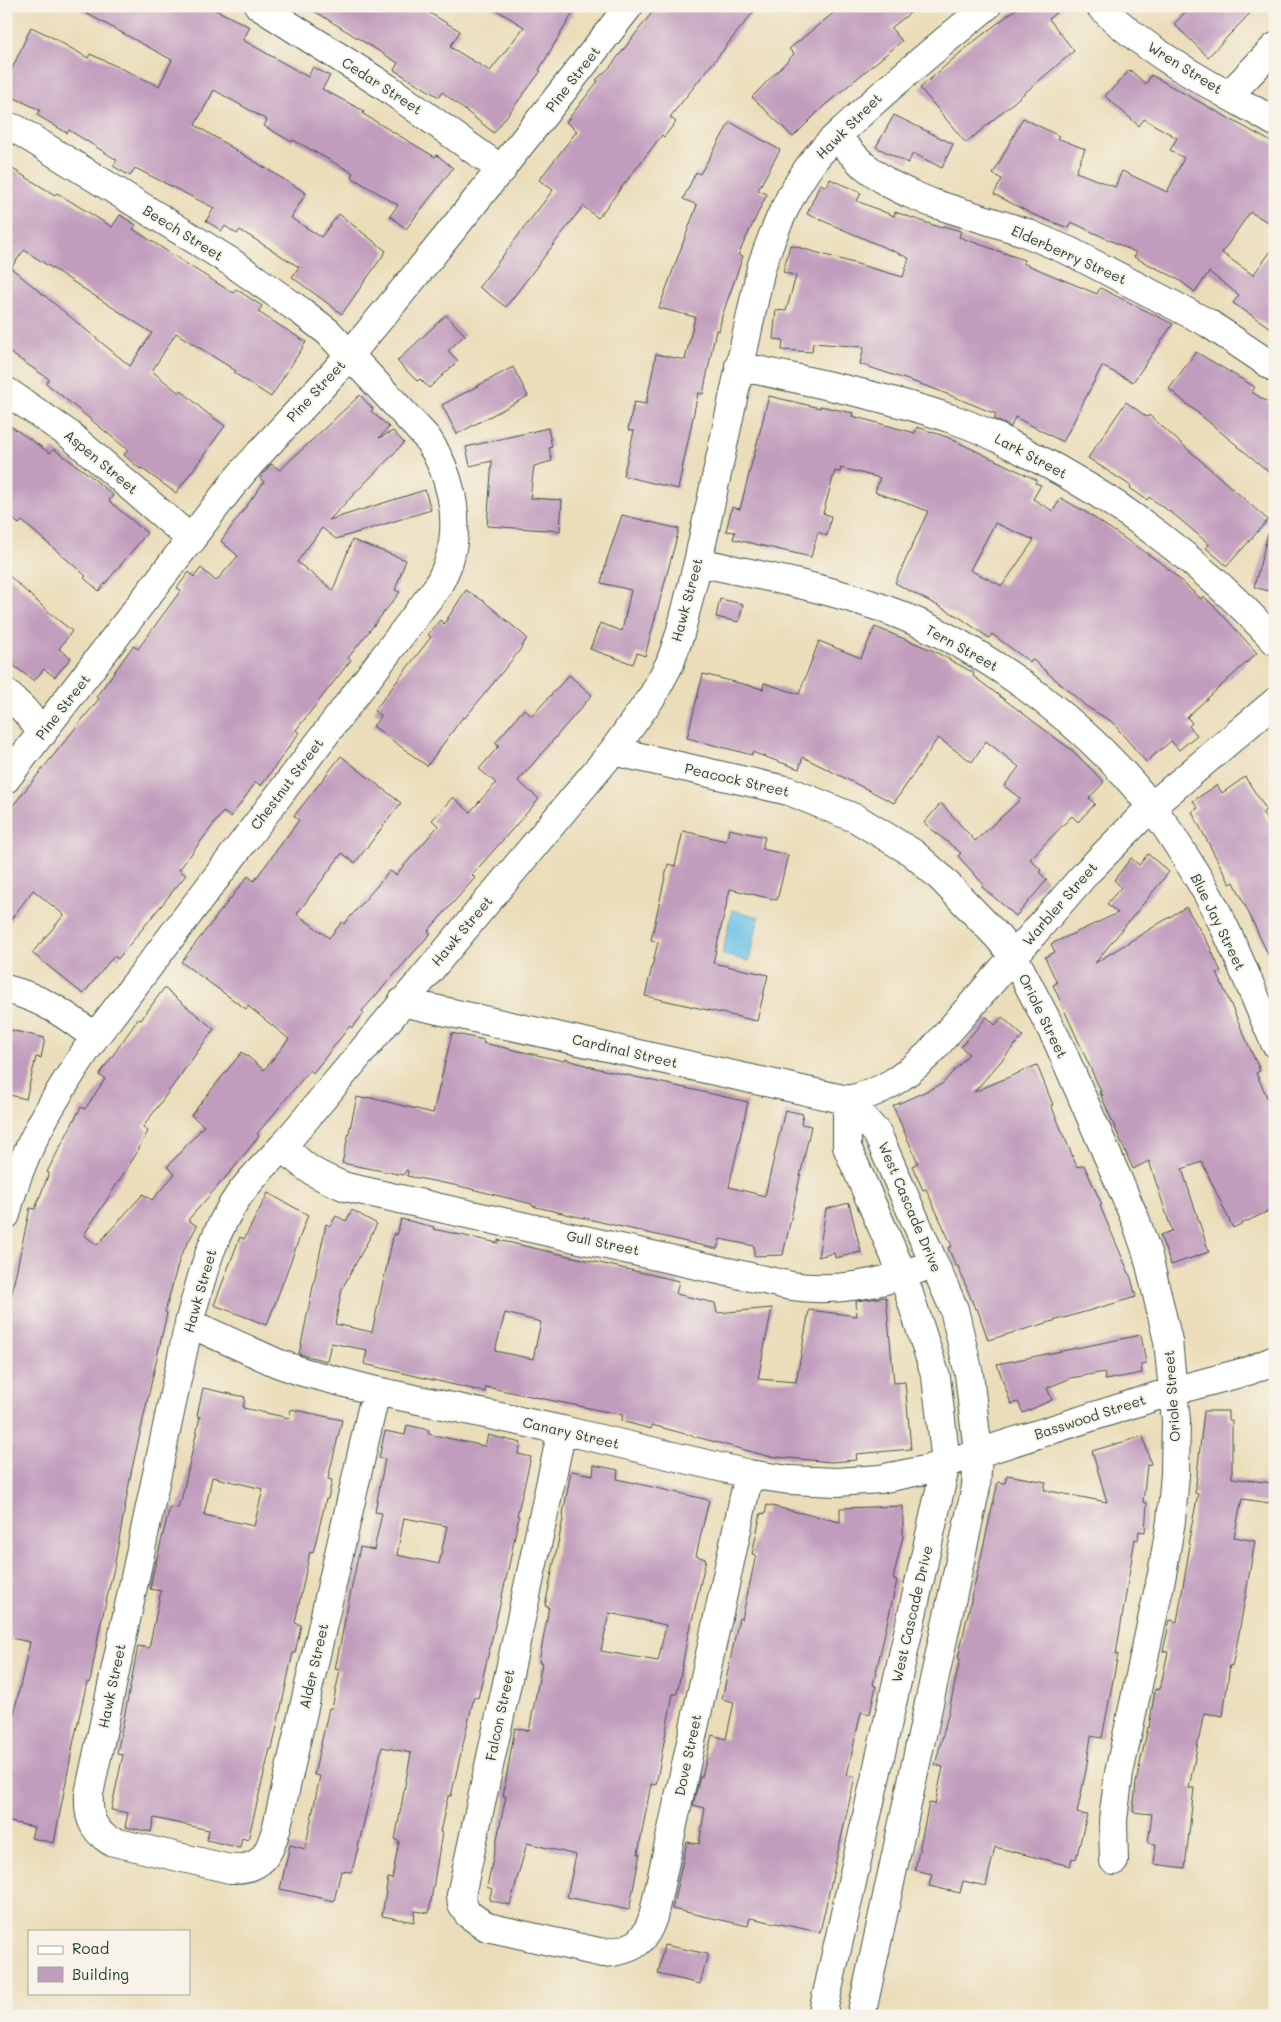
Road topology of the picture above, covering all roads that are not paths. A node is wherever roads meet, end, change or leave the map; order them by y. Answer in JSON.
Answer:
{"nodes":[{"id":1,"x":259,"y":6,"type":"edge"},
{"id":2,"x":629,"y":6,"type":"edge"},
{"id":3,"x":988,"y":6,"type":"edge"},
{"id":4,"x":1100,"y":6,"type":"edge"},
{"id":5,"x":1275,"y":47,"type":"edge"},
{"id":6,"x":1229,"y":95,"type":"junction"},
{"id":7,"x":1275,"y":122,"type":"edge"},
{"id":8,"x":6,"y":126,"type":"edge"},
{"id":9,"x":836,"y":136,"type":"junction"},
{"id":10,"x":502,"y":170,"type":"junction"},
{"id":11,"x":350,"y":354,"type":"junction"},
{"id":12,"x":739,"y":366,"type":"junction"},
{"id":13,"x":1275,"y":368,"type":"edge"},
{"id":14,"x":6,"y":391,"type":"edge"},
{"id":15,"x":192,"y":540,"type":"junction"},
{"id":16,"x":698,"y":562,"type":"junction"},
{"id":17,"x":1275,"y":640,"type":"edge"},
{"id":18,"x":6,"y":693,"type":"edge"},
{"id":19,"x":1275,"y":702,"type":"edge"},
{"id":20,"x":43,"y":733,"type":"junction"},
{"id":21,"x":613,"y":751,"type":"junction"},
{"id":22,"x":6,"y":779,"type":"edge"},
{"id":23,"x":1151,"y":807,"type":"junction"},
{"id":24,"x":1014,"y":957,"type":"junction"},
{"id":25,"x":6,"y":989,"type":"edge"},
{"id":26,"x":402,"y":1002,"type":"junction"},
{"id":27,"x":95,"y":1037,"type":"junction"},
{"id":28,"x":1275,"y":1043,"type":"edge"},
{"id":29,"x":847,"y":1100,"type":"junction"},
{"id":30,"x":283,"y":1146,"type":"junction"},
{"id":31,"x":6,"y":1215,"type":"edge"},
{"id":32,"x":934,"y":1264,"type":"junction"},
{"id":33,"x":903,"y":1275,"type":"junction"},
{"id":34,"x":189,"y":1323,"type":"junction"},
{"id":35,"x":1275,"y":1360,"type":"edge"},
{"id":36,"x":376,"y":1390,"type":"junction"},
{"id":37,"x":1173,"y":1391,"type":"junction"},
{"id":38,"x":562,"y":1430,"type":"junction"},
{"id":39,"x":962,"y":1458,"type":"junction"},
{"id":40,"x":750,"y":1474,"type":"junction"},
{"id":41,"x":902,"y":1657,"type":"junction"},
{"id":42,"x":937,"y":1664,"type":"junction"},
{"id":43,"x":186,"y":1859,"type":"joint"},
{"id":44,"x":1114,"y":1861,"type":"dead end"},
{"id":45,"x":852,"y":1884,"type":"junction"},
{"id":46,"x":888,"y":1892,"type":"junction"},
{"id":47,"x":550,"y":1941,"type":"joint"},
{"id":48,"x":822,"y":2016,"type":"edge"},
{"id":49,"x":861,"y":2016,"type":"edge"}],
"edges":[{"from":1,"to":10,"type":"street","name":"Cedar Street"},
{"from":2,"to":10,"type":"street","name":"Pine Street"},
{"from":3,"to":9,"type":"street","name":"Hawk Street"},
{"from":4,"to":6,"type":"street","name":"Wren Street"},
{"from":5,"to":6,"type":"street"},
{"from":6,"to":7,"type":"street","name":"Wren Street"},
{"from":8,"to":11,"type":"street","name":"Beech Street"},
{"from":9,"to":12,"type":"street","name":"Hawk Street"},
{"from":9,"to":13,"type":"street","name":"Elderberry Street"},
{"from":10,"to":11,"type":"street","name":"Pine Street"},
{"from":11,"to":15,"type":"street","name":"Pine Street"},
{"from":11,"to":27,"type":"street","name":"Chestnut Street"},
{"from":12,"to":16,"type":"street","name":"Hawk Street"},
{"from":12,"to":17,"type":"street","name":"Lark Street"},
{"from":14,"to":15,"type":"street","name":"Aspen Street"},
{"from":15,"to":20,"type":"street","name":"Pine Street"},
{"from":16,"to":21,"type":"street","name":"Hawk Street"},
{"from":16,"to":23,"type":"street","name":"Tern Street"},
{"from":18,"to":20,"type":"street"},
{"from":19,"to":23,"type":"street","name":"Warbler Street"},
{"from":20,"to":22,"type":"street","name":"Pine Street"},
{"from":21,"to":24,"type":"street","name":"Peacock Street"},
{"from":21,"to":26,"type":"street","name":"Hawk Street"},
{"from":23,"to":24,"type":"street","name":"Warbler Street"},
{"from":23,"to":28,"type":"street","name":"Blue Jay Street"},
{"from":24,"to":29,"type":"street","name":"Warbler Street"},
{"from":24,"to":37,"type":"street","name":"Oriole Street"},
{"from":25,"to":27,"type":"street"},
{"from":26,"to":29,"type":"street","name":"Cardinal Street"},
{"from":26,"to":30,"type":"street","name":"Hawk Street"},
{"from":27,"to":31,"type":"street","name":"Chestnut Street"},
{"from":29,"to":32,"type":"street","name":"West Cascade Drive"},
{"from":29,"to":33,"type":"street","name":"West Cascade Drive"},
{"from":30,"to":33,"type":"street","name":"Gull Street"},
{"from":30,"to":34,"type":"street","name":"Hawk Street"},
{"from":32,"to":33,"type":"street","name":"Gull Street"},
{"from":32,"to":39,"type":"street","name":"West Cascade Drive"},
{"from":33,"to":39,"type":"street","name":"West Cascade Drive"},
{"from":34,"to":36,"type":"street","name":"Canary Street"},
{"from":34,"to":43,"type":"street","name":"Hawk Street"},
{"from":35,"to":37,"type":"street","name":"Basswood Street"},
{"from":36,"to":38,"type":"street","name":"Canary Street"},
{"from":36,"to":43,"type":"street","name":"Alder Street"},
{"from":37,"to":39,"type":"street","name":"Basswood Street"},
{"from":37,"to":44,"type":"street","name":"Oriole Street"},
{"from":38,"to":40,"type":"street","name":"Canary Street"},
{"from":38,"to":47,"type":"street","name":"Falcon Street"},
{"from":39,"to":40,"type":"street","name":"Canary Street"},
{"from":39,"to":41,"type":"street","name":"West Cascade Drive"},
{"from":39,"to":42,"type":"street","name":"West Cascade Drive"},
{"from":40,"to":47,"type":"street","name":"Dove Street"},
{"from":41,"to":42,"type":"street"},
{"from":41,"to":45,"type":"street","name":"West Cascade Drive"},
{"from":42,"to":46,"type":"street","name":"West Cascade Drive"},
{"from":45,"to":46,"type":"street"},
{"from":45,"to":48,"type":"street","name":"West Cascade Drive"},
{"from":46,"to":49,"type":"street","name":"West Cascade Drive"}]}
